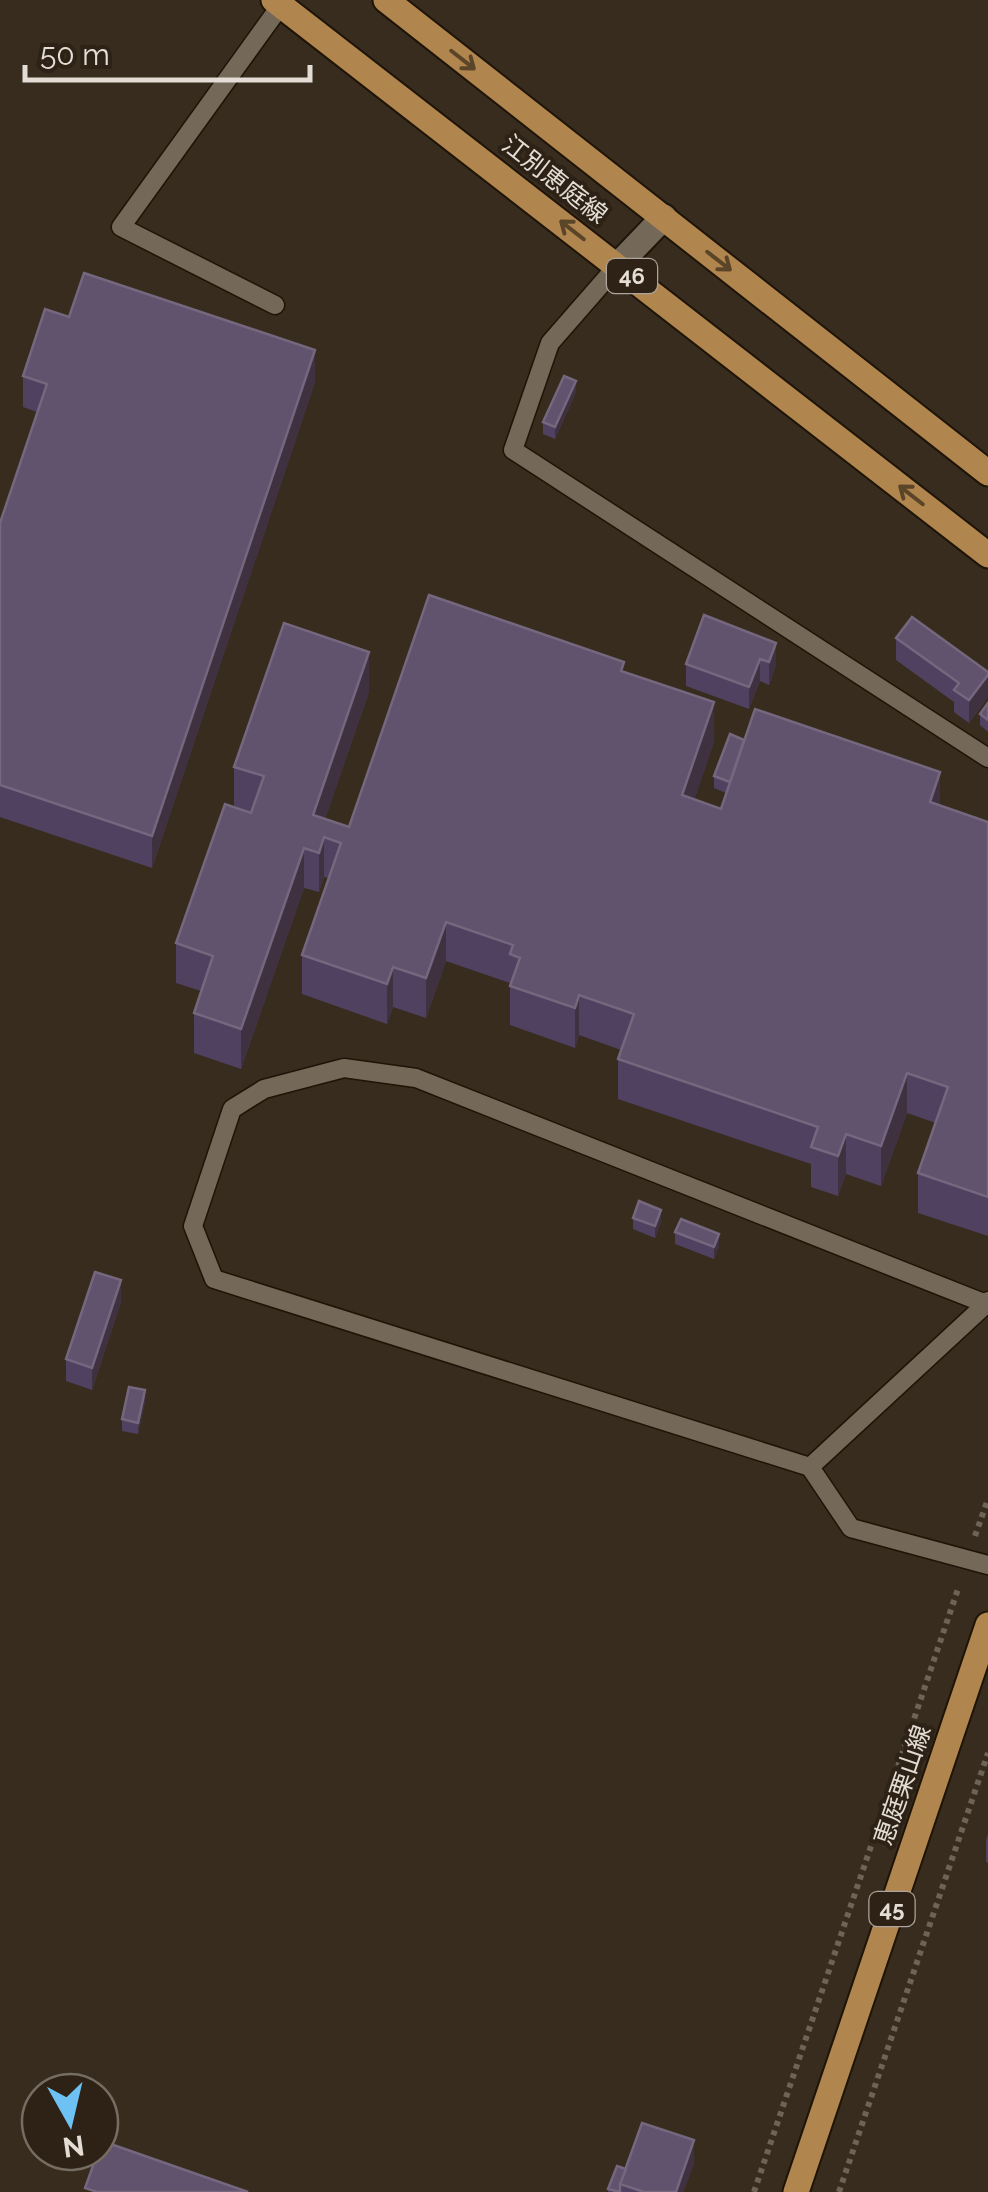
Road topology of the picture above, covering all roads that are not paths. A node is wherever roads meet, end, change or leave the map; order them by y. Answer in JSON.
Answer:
{"nodes":[{"id":1,"x":386,"y":0,"type":"edge"},
{"id":2,"x":277,"y":3,"type":"edge"},
{"id":3,"x":664,"y":217,"type":"junction"},
{"id":4,"x":618,"y":265,"type":"junction"},
{"id":5,"x":276,"y":305,"type":"dead end"},
{"id":6,"x":988,"y":473,"type":"edge"},
{"id":7,"x":988,"y":555,"type":"edge"},
{"id":8,"x":988,"y":758,"type":"edge"},
{"id":9,"x":987,"y":1302,"type":"edge"},
{"id":10,"x":810,"y":1467,"type":"junction"},
{"id":11,"x":988,"y":1566,"type":"edge"},
{"id":12,"x":988,"y":1626,"type":"edge"},
{"id":13,"x":796,"y":2192,"type":"edge"}],
"edges":[{"from":1,"to":3,"type":"main road","name":"江別恵庭線","number":"46","one_way":true},
{"from":4,"to":2,"type":"main road","name":"江別恵庭線","number":"46","one_way":true},
{"from":2,"to":5,"type":"lane"},
{"from":3,"to":4,"type":"street"},
{"from":3,"to":6,"type":"main road","name":"江別恵庭線","number":"46","one_way":true},
{"from":7,"to":4,"type":"main road","name":"江別恵庭線","number":"46","one_way":true},
{"from":4,"to":8,"type":"lane"},
{"from":9,"to":10,"type":"lane"},
{"from":9,"to":10,"type":"lane"},
{"from":10,"to":11,"type":"lane"},
{"from":12,"to":13,"type":"main road","name":"恵庭栗山線","number":"45"}]}
